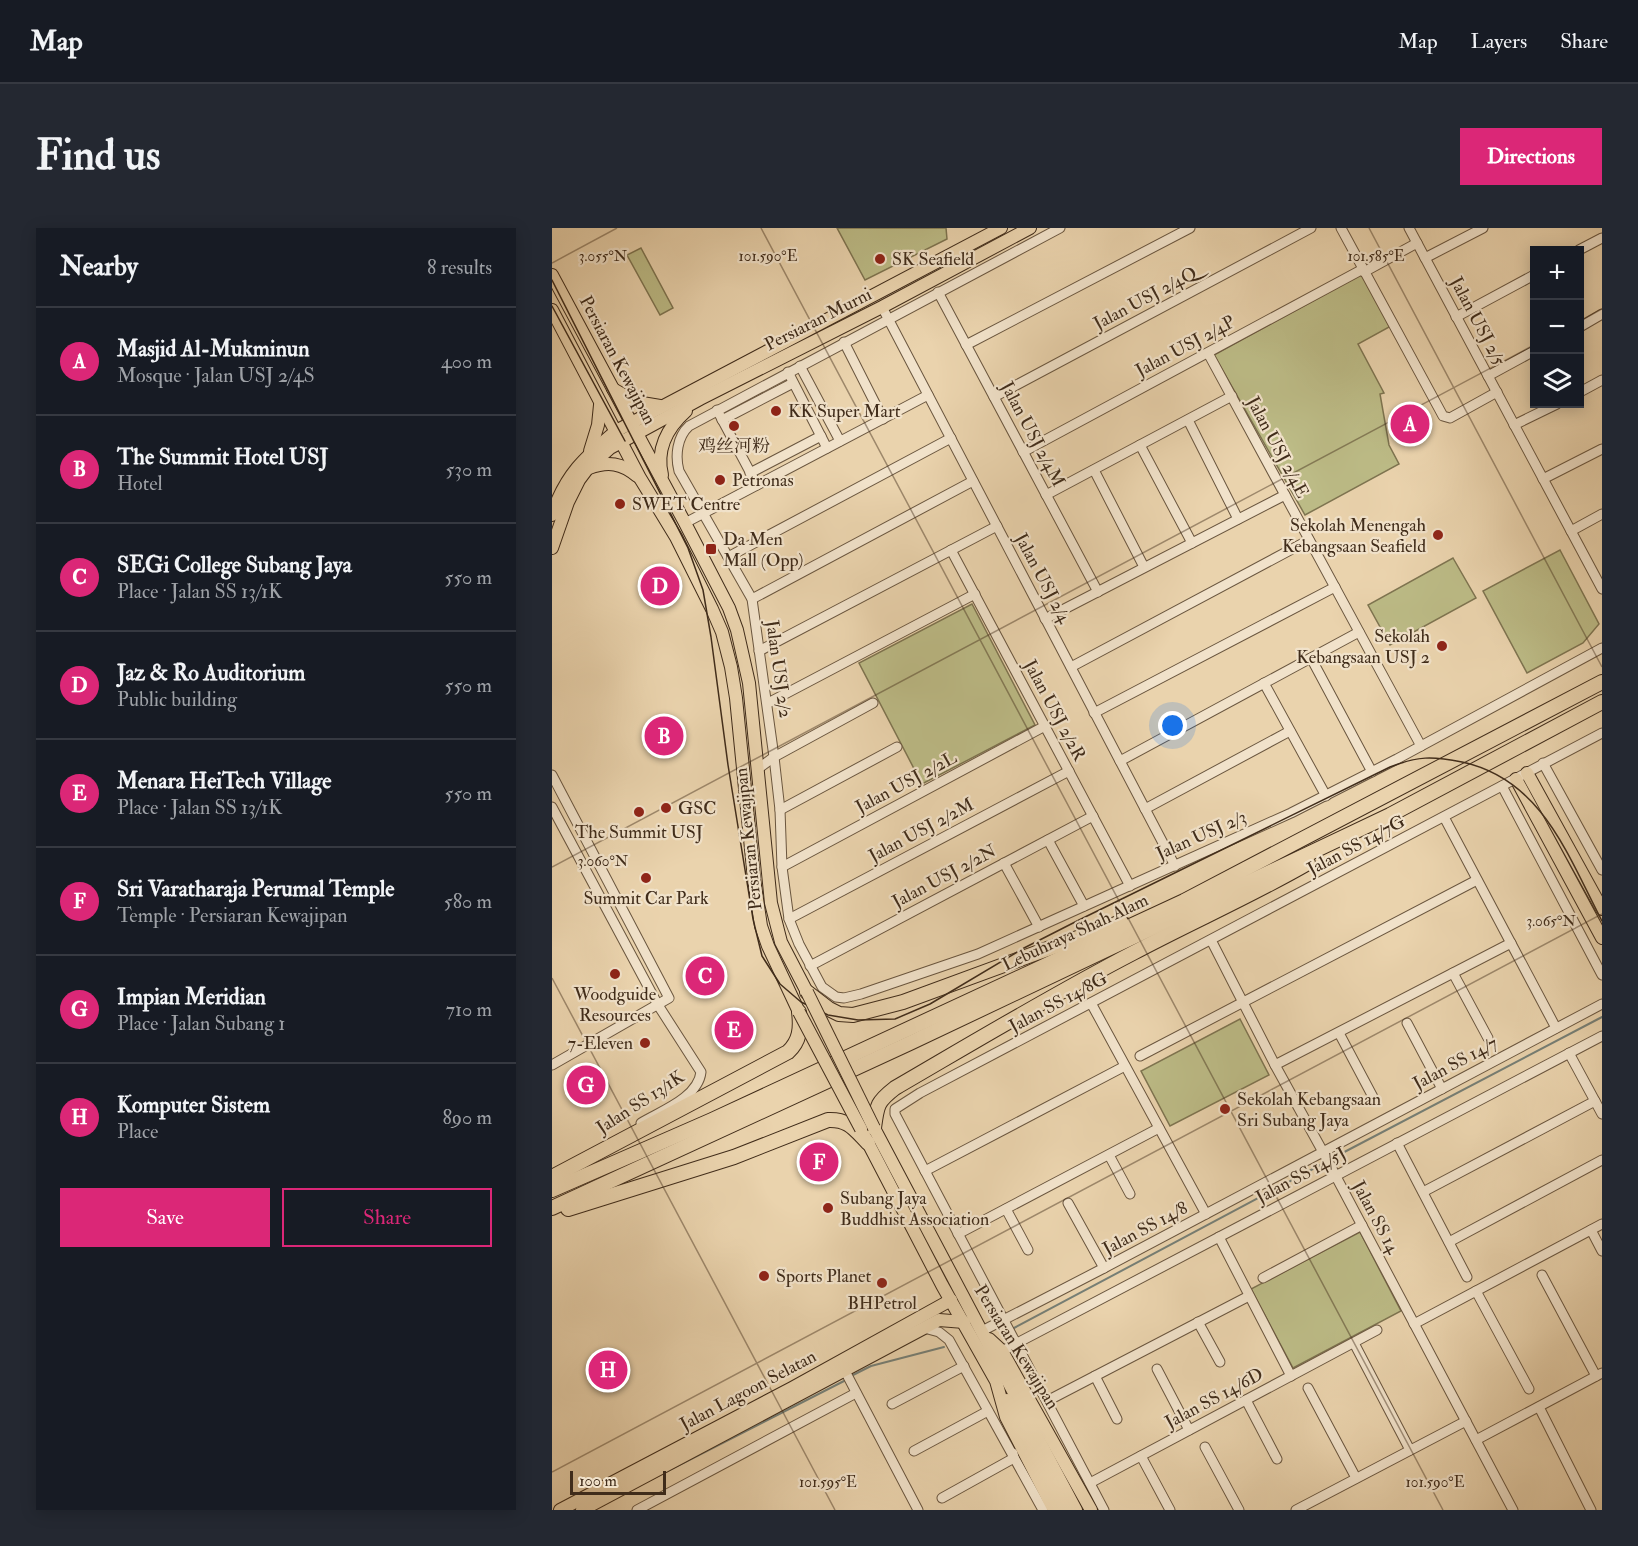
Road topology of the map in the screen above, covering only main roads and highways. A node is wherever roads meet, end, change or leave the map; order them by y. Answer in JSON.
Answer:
{"nodes":[{"id":1,"x":1001,"y":228,"type":"edge"},
{"id":2,"x":1030,"y":228,"type":"edge"},
{"id":3,"x":552,"y":274,"type":"edge"},
{"id":4,"x":851,"y":307,"type":"junction"},
{"id":5,"x":882,"y":307,"type":"junction"},
{"id":6,"x":552,"y":310,"type":"edge"},
{"id":7,"x":612,"y":388,"type":"junction"},
{"id":8,"x":598,"y":396,"type":"junction"},
{"id":9,"x":700,"y":399,"type":"junction"},
{"id":10,"x":663,"y":406,"type":"junction"},
{"id":11,"x":634,"y":428,"type":"junction"},
{"id":12,"x":619,"y":436,"type":"junction"},
{"id":13,"x":590,"y":453,"type":"junction"},
{"id":14,"x":588,"y":468,"type":"junction"},
{"id":15,"x":640,"y":478,"type":"junction"},
{"id":16,"x":664,"y":485,"type":"junction"},
{"id":17,"x":552,"y":515,"type":"edge"},
{"id":18,"x":552,"y":548,"type":"edge"},
{"id":19,"x":1602,"y":680,"type":"edge"},
{"id":20,"x":1602,"y":703,"type":"edge"},
{"id":21,"x":1390,"y":815,"type":"junction"},
{"id":22,"x":1184,"y":901,"type":"junction"},
{"id":23,"x":1602,"y":909,"type":"edge"},
{"id":24,"x":1602,"y":938,"type":"edge"},
{"id":25,"x":807,"y":992,"type":"junction"},
{"id":26,"x":799,"y":1012,"type":"junction"},
{"id":27,"x":868,"y":1128,"type":"junction"},
{"id":28,"x":868,"y":1143,"type":"junction"},
{"id":29,"x":552,"y":1177,"type":"edge"},
{"id":30,"x":552,"y":1190,"type":"edge"},
{"id":31,"x":552,"y":1208,"type":"edge"},
{"id":32,"x":552,"y":1215,"type":"edge"},
{"id":33,"x":951,"y":1300,"type":"junction"},
{"id":34,"x":964,"y":1322,"type":"junction"},
{"id":35,"x":983,"y":1333,"type":"junction"},
{"id":36,"x":996,"y":1381,"type":"junction"},
{"id":37,"x":1057,"y":1483,"type":"junction"},
{"id":38,"x":560,"y":1510,"type":"edge"},
{"id":39,"x":582,"y":1510,"type":"edge"},
{"id":40,"x":1054,"y":1510,"type":"edge"},
{"id":41,"x":1066,"y":1510,"type":"edge"},
{"id":42,"x":1076,"y":1510,"type":"edge"},
{"id":43,"x":1091,"y":1510,"type":"edge"}],
"edges":[{"from":1,"to":4,"type":"main road","name":"Persiaran Murni"},
{"from":2,"to":5,"type":"main road","name":"Persiaran Murni"},
{"from":3,"to":7,"type":"main road","name":"Persiaran Kewajipan"},
{"from":4,"to":5,"type":"main road"},
{"from":4,"to":10,"type":"main road","name":"Persiaran Murni"},
{"from":5,"to":9,"type":"main road","name":"Persiaran Murni"},
{"from":6,"to":8,"type":"main road","name":"Persiaran Kewajipan"},
{"from":7,"to":10,"type":"main road"},
{"from":7,"to":11,"type":"main road","name":"Persiaran Kewajipan"},
{"from":8,"to":12,"type":"main road","name":"Persiaran Kewajipan"},
{"from":8,"to":13,"type":"main road"},
{"from":9,"to":11,"type":"main road","name":"Persiaran Murni"},
{"from":9,"to":16,"type":"main road"},
{"from":10,"to":11,"type":"main road","name":"Persiaran Murni"},
{"from":11,"to":12,"type":"main road","name":"Persiaran Murni"},
{"from":11,"to":16,"type":"main road","name":"Persiaran Kewajipan"},
{"from":12,"to":13,"type":"main road"},
{"from":12,"to":14,"type":"main road"},
{"from":12,"to":15,"type":"main road","name":"Persiaran Kewajipan"},
{"from":13,"to":17,"type":"main road"},
{"from":14,"to":15,"type":"main road"},
{"from":14,"to":18,"type":"main road"},
{"from":15,"to":26,"type":"main road","name":"Persiaran Kewajipan"},
{"from":16,"to":25,"type":"main road","name":"Persiaran Kewajipan"},
{"from":19,"to":22,"type":"highway","name":"Lebuhraya Shah Alam"},
{"from":20,"to":21,"type":"highway","name":"Lebuhraya Shah Alam"},
{"from":21,"to":27,"type":"highway"},
{"from":21,"to":31,"type":"highway","name":"Lebuhraya Shah Alam"},
{"from":22,"to":25,"type":"highway"},
{"from":22,"to":30,"type":"highway","name":"Lebuhraya Shah Alam"},
{"from":23,"to":24,"type":"main road"},
{"from":25,"to":27,"type":"main road","name":"Persiaran Kewajipan","bridge":true},
{"from":26,"to":27,"type":"main road","name":"Persiaran Kewajipan","bridge":true},
{"from":26,"to":29,"type":"highway"},
{"from":27,"to":28,"type":"main road","name":"Persiaran Kewajipan"},
{"from":27,"to":35,"type":"main road","name":"Persiaran Kewajipan"},
{"from":28,"to":32,"type":"highway"},
{"from":28,"to":33,"type":"main road","name":"Persiaran Kewajipan"},
{"from":33,"to":34,"type":"main road","name":"Persiaran Kewajipan"},
{"from":33,"to":38,"type":"main road","name":"Jalan Lagoon Selatan"},
{"from":34,"to":36,"type":"main road","name":"Persiaran Kewajipan"},
{"from":34,"to":39,"type":"main road","name":"Jalan Lagoon Selatan"},
{"from":35,"to":37,"type":"main road"},
{"from":35,"to":43,"type":"main road","name":"Persiaran Kewajipan"},
{"from":36,"to":37,"type":"main road"},
{"from":36,"to":40,"type":"main road","name":"Persiaran Kewajipan"},
{"from":37,"to":41,"type":"main road"},
{"from":37,"to":42,"type":"main road"}]}
